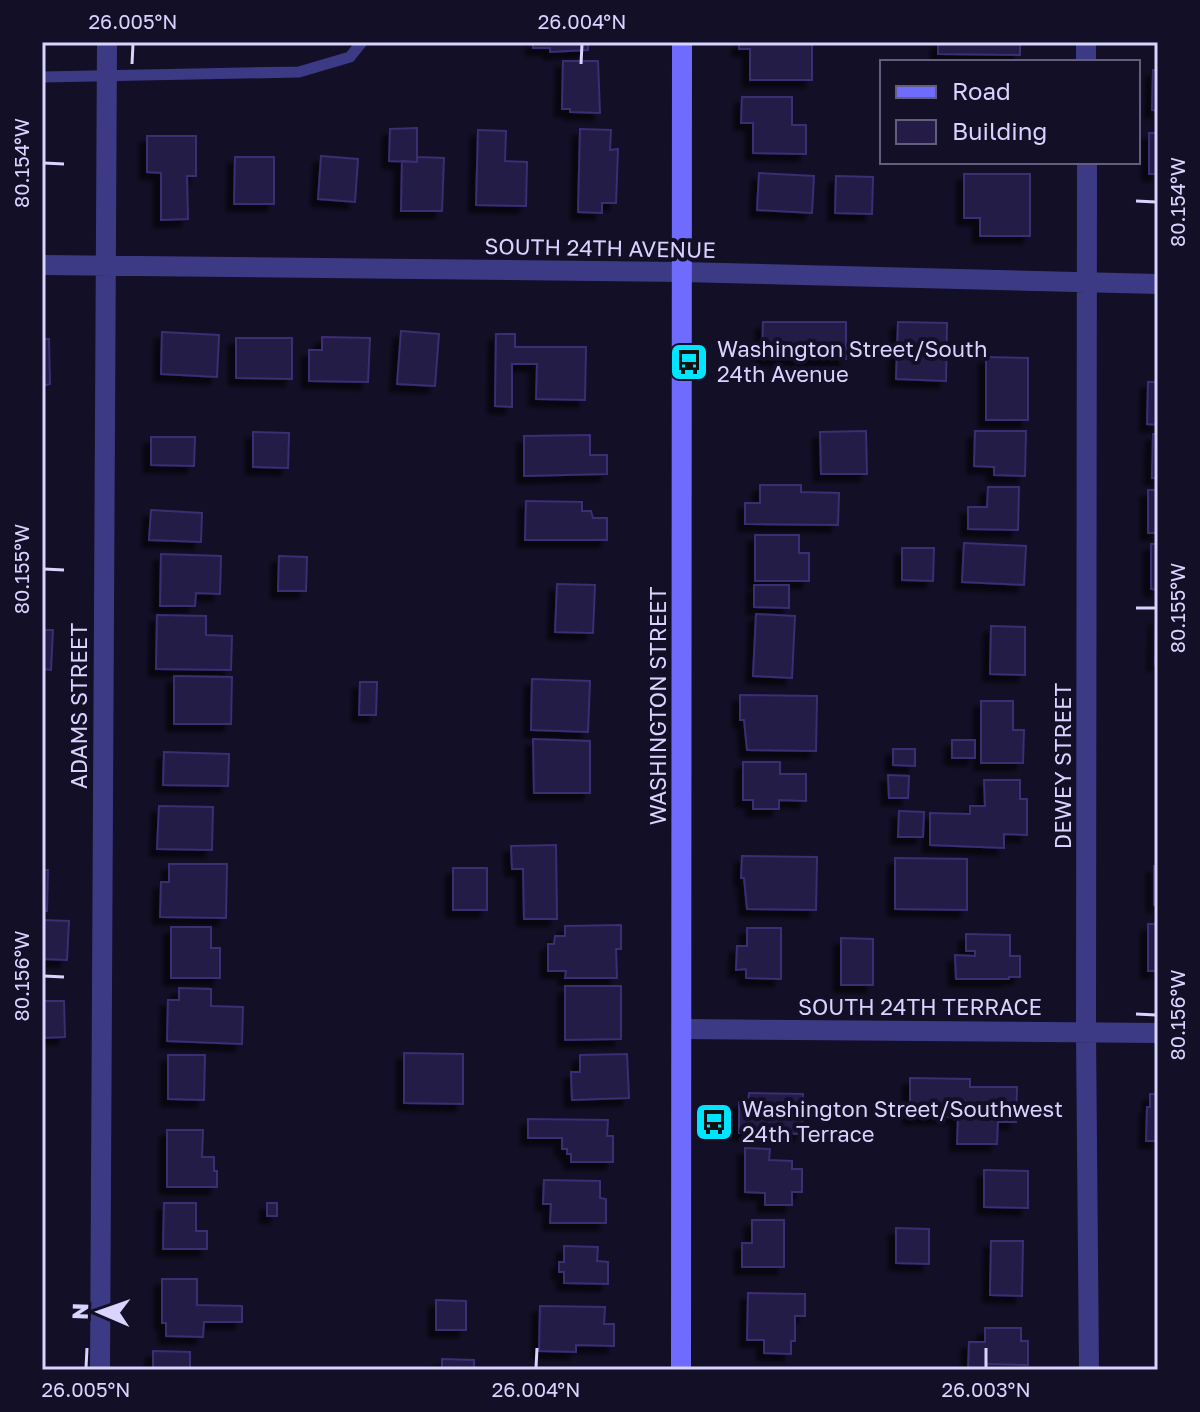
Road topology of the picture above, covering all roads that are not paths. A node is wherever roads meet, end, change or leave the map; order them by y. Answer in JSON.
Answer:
{"nodes":[{"id":1,"x":107,"y":42,"type":"edge"},
{"id":2,"x":362,"y":42,"type":"edge"},
{"id":3,"x":682,"y":42,"type":"edge"},
{"id":4,"x":42,"y":77,"type":"edge"},
{"id":5,"x":107,"y":78,"type":"junction"},
{"id":6,"x":1087,"y":164,"type":"edge"},
{"id":7,"x":42,"y":265,"type":"edge"},
{"id":8,"x":106,"y":265,"type":"junction"},
{"id":9,"x":682,"y":272,"type":"junction"},
{"id":10,"x":1087,"y":282,"type":"junction"},
{"id":11,"x":1158,"y":284,"type":"edge"},
{"id":12,"x":682,"y":1029,"type":"junction"},
{"id":13,"x":1086,"y":1032,"type":"junction"},
{"id":14,"x":1158,"y":1033,"type":"edge"},
{"id":15,"x":100,"y":1370,"type":"edge"},
{"id":16,"x":681,"y":1370,"type":"edge"},
{"id":17,"x":1089,"y":1370,"type":"edge"}],
"edges":[{"from":1,"to":5,"type":"street","name":"ADAMS STREET"},
{"from":2,"to":5,"type":"lane"},
{"from":3,"to":9,"type":"street","name":"WASHINGTON STREET"},
{"from":4,"to":5,"type":"lane"},
{"from":5,"to":8,"type":"street","name":"ADAMS STREET"},
{"from":6,"to":10,"type":"street","name":"DEWEY STREET"},
{"from":7,"to":8,"type":"street","name":"SOUTH 24TH AVENUE"},
{"from":8,"to":9,"type":"street","name":"SOUTH 24TH AVENUE"},
{"from":8,"to":15,"type":"street","name":"ADAMS STREET"},
{"from":9,"to":10,"type":"street","name":"SOUTH 24TH AVENUE"},
{"from":9,"to":12,"type":"street","name":"WASHINGTON STREET"},
{"from":10,"to":11,"type":"street","name":"SOUTH 24TH AVENUE"},
{"from":10,"to":13,"type":"street","name":"DEWEY STREET"},
{"from":12,"to":13,"type":"street","name":"SOUTH 24TH TERRACE"},
{"from":12,"to":16,"type":"street","name":"WASHINGTON STREET"},
{"from":13,"to":14,"type":"street","name":"SOUTH 24TH TERRACE"},
{"from":13,"to":17,"type":"street","name":"DEWEY STREET"}]}
